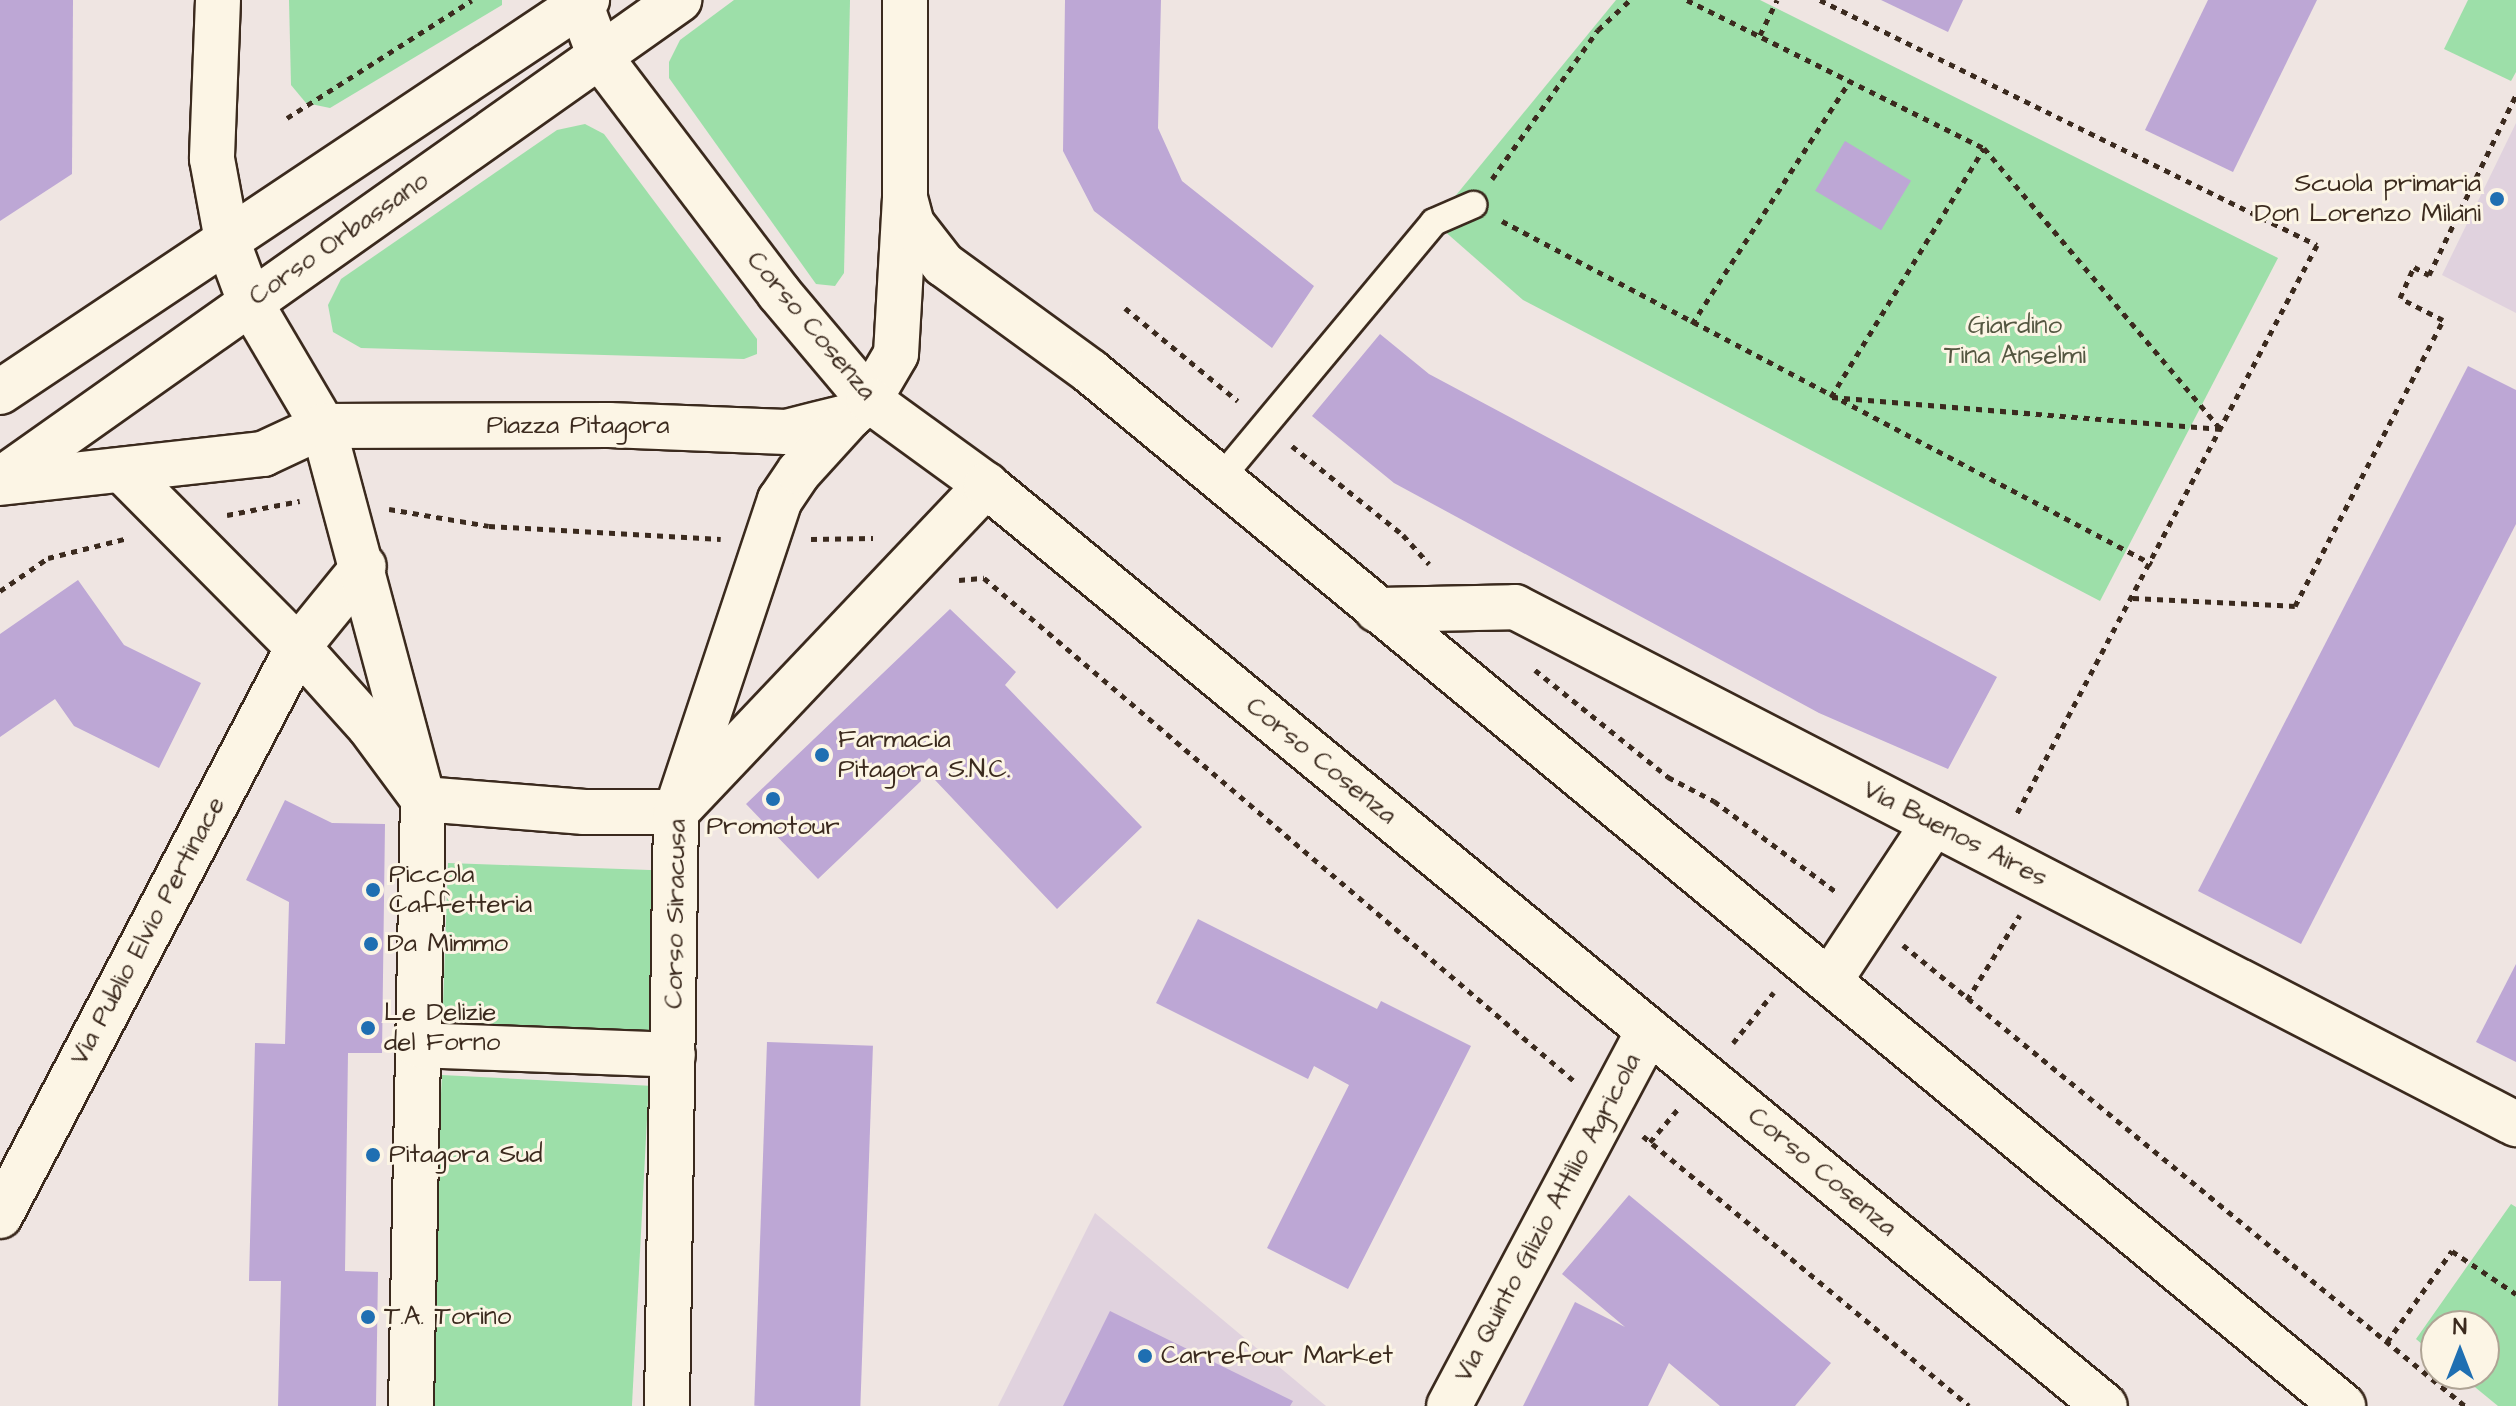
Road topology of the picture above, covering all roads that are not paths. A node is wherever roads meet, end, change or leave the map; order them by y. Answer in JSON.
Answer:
{"nodes":[{"id":1,"x":218,"y":0,"type":"edge"},
{"id":2,"x":679,"y":0,"type":"edge"},
{"id":3,"x":905,"y":0,"type":"edge"},
{"id":4,"x":582,"y":2,"type":"edge"},
{"id":5,"x":600,"y":57,"type":"junction"},
{"id":6,"x":905,"y":198,"type":"junction"},
{"id":7,"x":1473,"y":205,"type":"road end"},
{"id":8,"x":227,"y":240,"type":"junction"},
{"id":9,"x":250,"y":302,"type":"junction"},
{"id":10,"x":0,"y":392,"type":"edge"},
{"id":11,"x":860,"y":408,"type":"junction"},
{"id":12,"x":323,"y":426,"type":"junction"},
{"id":13,"x":123,"y":471,"type":"junction"},
{"id":14,"x":1220,"y":479,"type":"junction"},
{"id":15,"x":0,"y":482,"type":"edge"},
{"id":16,"x":986,"y":485,"type":"junction"},
{"id":17,"x":364,"y":566,"type":"junction"},
{"id":18,"x":1377,"y":610,"type":"junction"},
{"id":19,"x":298,"y":647,"type":"junction"},
{"id":20,"x":423,"y":799,"type":"junction"},
{"id":21,"x":676,"y":812,"type":"junction"},
{"id":22,"x":1934,"y":823,"type":"junction"},
{"id":23,"x":1815,"y":969,"type":"junction"},
{"id":24,"x":1648,"y":1031,"type":"junction"},
{"id":25,"x":418,"y":1045,"type":"junction"},
{"id":26,"x":673,"y":1055,"type":"junction"},
{"id":27,"x":2516,"y":1124,"type":"edge"},
{"id":28,"x":0,"y":1216,"type":"edge"},
{"id":29,"x":411,"y":1406,"type":"edge"},
{"id":30,"x":667,"y":1406,"type":"edge"},
{"id":31,"x":1449,"y":1406,"type":"edge"},
{"id":32,"x":2105,"y":1406,"type":"edge"},
{"id":33,"x":2343,"y":1406,"type":"edge"}],
"edges":[{"from":1,"to":8,"type":"street"},
{"from":2,"to":5,"type":"street","name":"Corso Orbassano"},
{"from":3,"to":6,"type":"street"},
{"from":4,"to":5,"type":"street"},
{"from":4,"to":8,"type":"street"},
{"from":5,"to":9,"type":"street","name":"Corso Orbassano"},
{"from":5,"to":11,"type":"street","name":"Corso Cosenza"},
{"from":6,"to":11,"type":"street"},
{"from":6,"to":14,"type":"street"},
{"from":7,"to":14,"type":"lane"},
{"from":8,"to":9,"type":"street"},
{"from":8,"to":10,"type":"street"},
{"from":9,"to":12,"type":"street"},
{"from":9,"to":15,"type":"street","name":"Corso Orbassano"},
{"from":11,"to":12,"type":"street","name":"Piazza Pitagora"},
{"from":11,"to":16,"type":"street","name":"Corso Cosenza"},
{"from":11,"to":21,"type":"street","name":"Corso Siracusa"},
{"from":12,"to":13,"type":"street","name":"Corso Orbassano"},
{"from":12,"to":17,"type":"street"},
{"from":13,"to":15,"type":"street","name":"Corso Orbassano"},
{"from":13,"to":19,"type":"street"},
{"from":14,"to":18,"type":"street"},
{"from":16,"to":21,"type":"street"},
{"from":16,"to":24,"type":"street","name":"Corso Cosenza"},
{"from":17,"to":19,"type":"street"},
{"from":17,"to":20,"type":"street"},
{"from":18,"to":22,"type":"street","name":"Via Buenos Aires"},
{"from":18,"to":23,"type":"street"},
{"from":19,"to":20,"type":"street"},
{"from":19,"to":28,"type":"street","name":"Via Publio Elvio Pertinace"},
{"from":20,"to":21,"type":"street"},
{"from":20,"to":25,"type":"street"},
{"from":21,"to":26,"type":"street","name":"Corso Siracusa"},
{"from":22,"to":23,"type":"street"},
{"from":22,"to":27,"type":"street","name":"Via Buenos Aires"},
{"from":23,"to":33,"type":"street"},
{"from":24,"to":31,"type":"street","name":"Via Quinto Glizio Attilio Agricola"},
{"from":24,"to":32,"type":"street","name":"Corso Cosenza"},
{"from":25,"to":26,"type":"street"},
{"from":25,"to":29,"type":"street"},
{"from":26,"to":30,"type":"street","name":"Corso Siracusa"}]}
